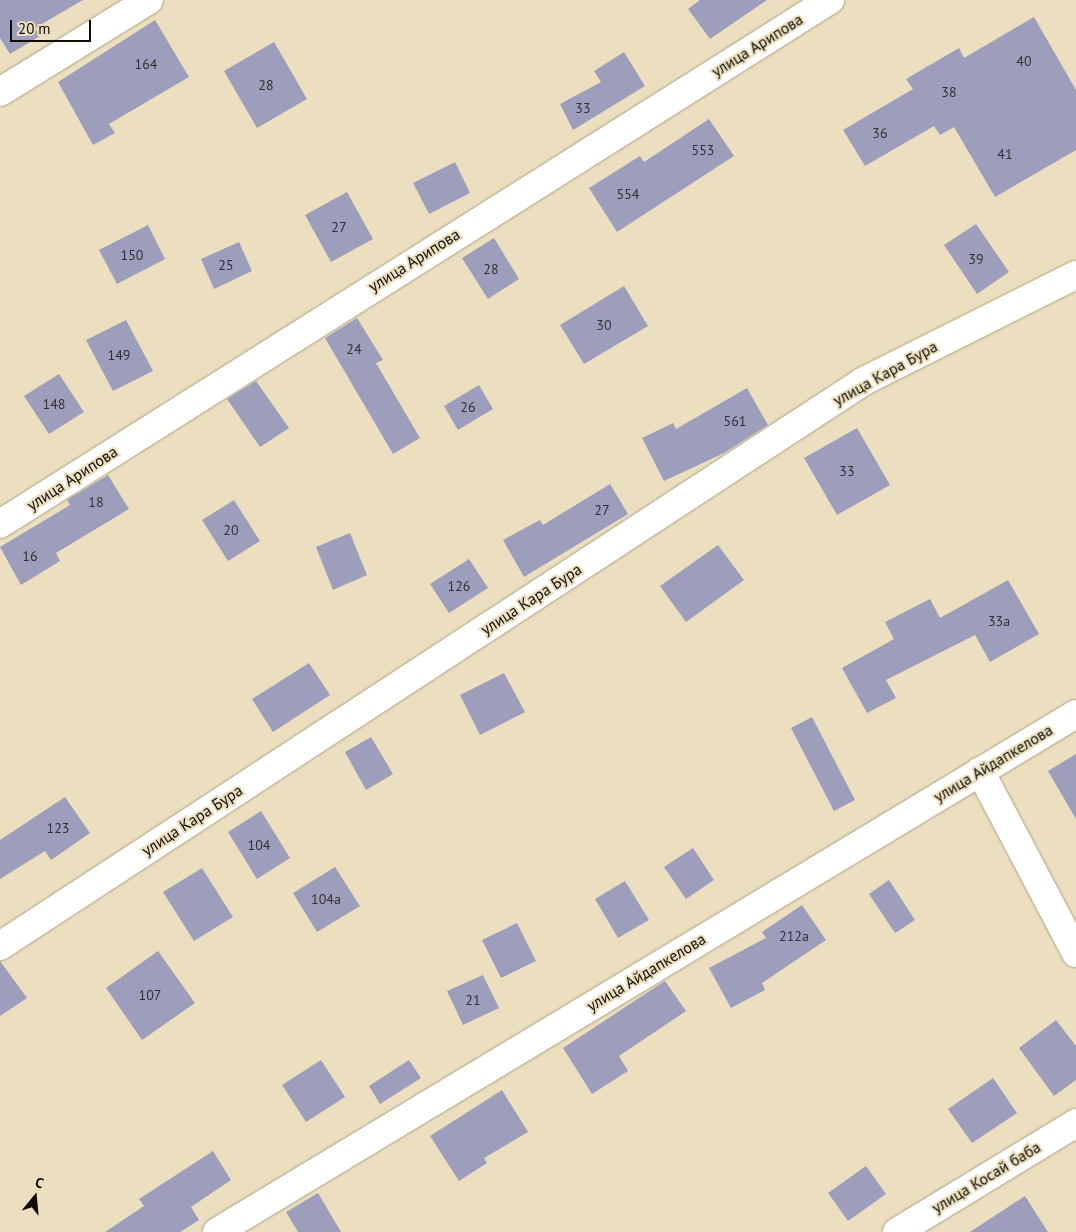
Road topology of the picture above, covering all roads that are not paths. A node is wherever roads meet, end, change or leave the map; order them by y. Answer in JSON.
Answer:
{"nodes":[{"id":1,"x":149,"y":0,"type":"edge"},
{"id":2,"x":830,"y":0,"type":"edge"},
{"id":3,"x":0,"y":92,"type":"edge"},
{"id":4,"x":1076,"y":275,"type":"edge"},
{"id":5,"x":0,"y":524,"type":"edge"},
{"id":6,"x":1076,"y":714,"type":"edge"},
{"id":7,"x":980,"y":771,"type":"junction"},
{"id":8,"x":0,"y":946,"type":"edge"},
{"id":9,"x":1076,"y":953,"type":"edge"},
{"id":10,"x":1076,"y":1122,"type":"edge"},
{"id":11,"x":217,"y":1232,"type":"edge"},
{"id":12,"x":897,"y":1232,"type":"edge"}],
"edges":[{"from":1,"to":3,"type":"street"},
{"from":2,"to":5,"type":"street","name":"улица Арипова"},
{"from":4,"to":8,"type":"street","name":"улица Кара Бура"},
{"from":6,"to":7,"type":"street","name":"улица Айдапкелова"},
{"from":7,"to":9,"type":"street"},
{"from":7,"to":11,"type":"street","name":"улица Айдапкелова"},
{"from":10,"to":12,"type":"street","name":"улица Косай баба"}]}
